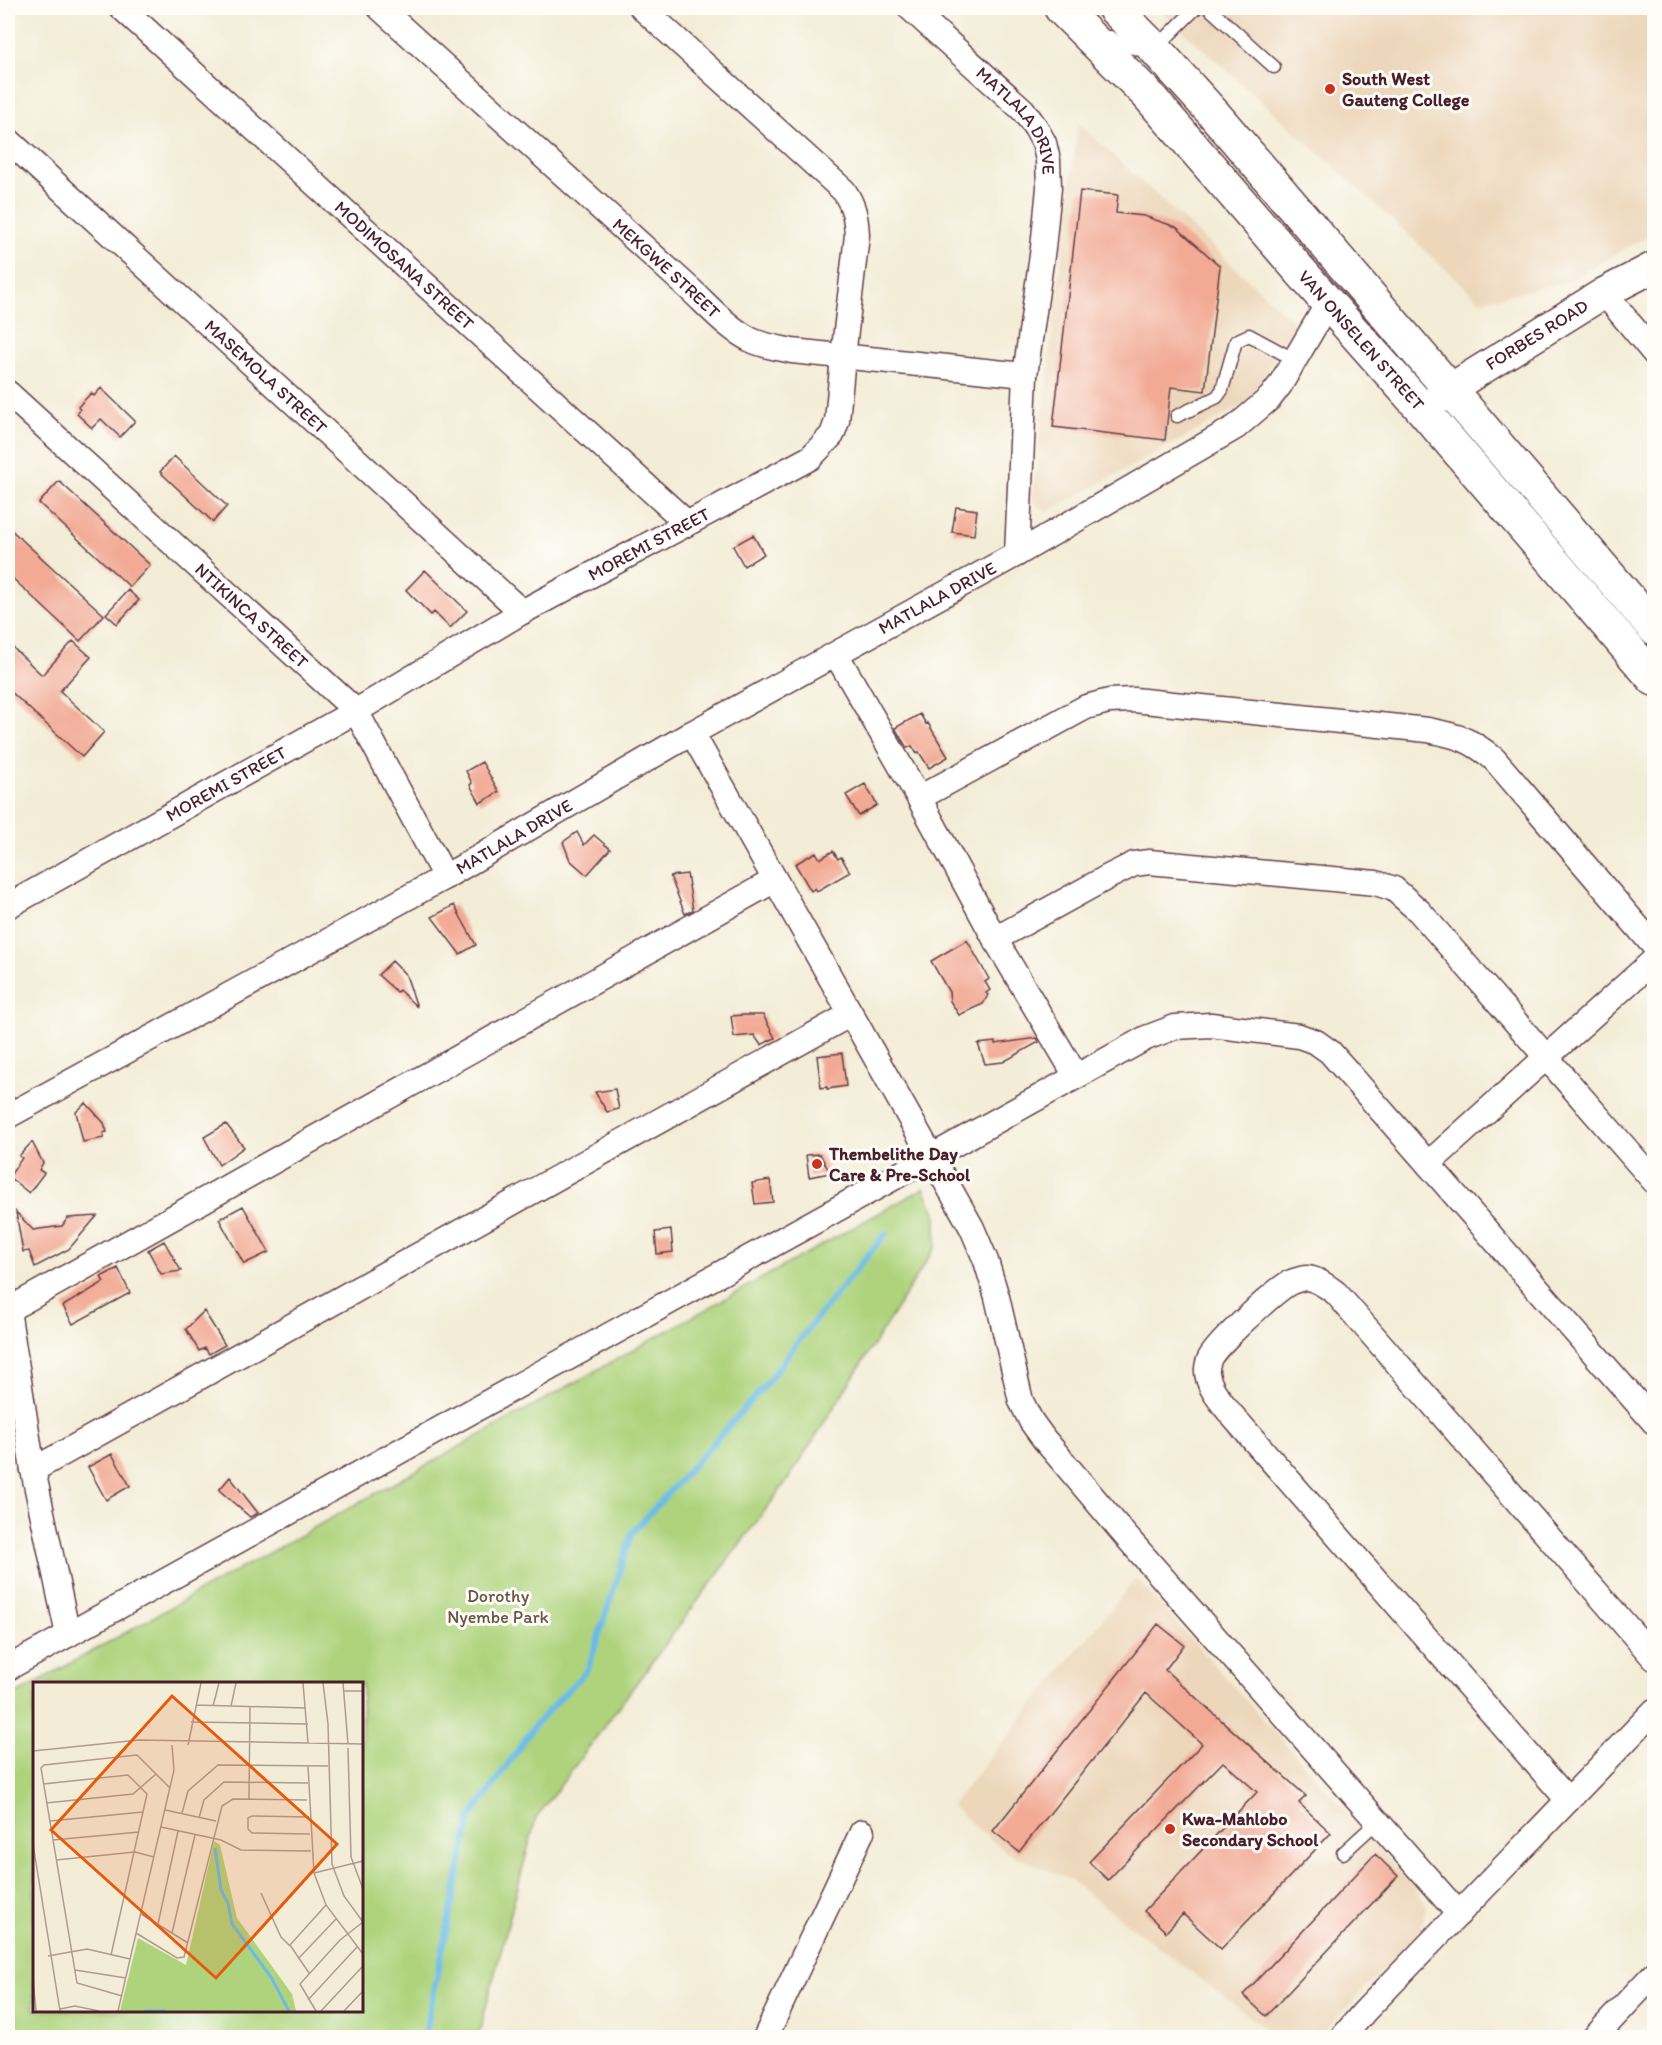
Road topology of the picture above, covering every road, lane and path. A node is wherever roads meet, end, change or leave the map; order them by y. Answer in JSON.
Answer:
{"nodes":[{"id":1,"x":122,"y":8,"type":"edge"},
{"id":2,"x":380,"y":8,"type":"edge"},
{"id":3,"x":642,"y":8,"type":"edge"},
{"id":4,"x":910,"y":8,"type":"edge"},
{"id":5,"x":1061,"y":8,"type":"edge"},
{"id":6,"x":1196,"y":8,"type":"edge"},
{"id":7,"x":1209,"y":8,"type":"edge"},
{"id":8,"x":1107,"y":18,"type":"edge"},
{"id":9,"x":1155,"y":57,"type":"junction"},
{"id":10,"x":1274,"y":67,"type":"dead end"},
{"id":11,"x":1176,"y":108,"type":"dead end"},
{"id":12,"x":8,"y":140,"type":"edge"},
{"id":13,"x":1255,"y":218,"type":"junction"},
{"id":14,"x":1654,"y":267,"type":"edge"},
{"id":15,"x":1604,"y":293,"type":"junction"},
{"id":16,"x":1328,"y":303,"type":"junction"},
{"id":17,"x":1654,"y":353,"type":"edge"},
{"id":18,"x":843,"y":357,"type":"junction"},
{"id":19,"x":1295,"y":360,"type":"junction"},
{"id":20,"x":1024,"y":375,"type":"junction"},
{"id":21,"x":1450,"y":389,"type":"junction"},
{"id":22,"x":8,"y":393,"type":"edge"},
{"id":23,"x":1424,"y":410,"type":"junction"},
{"id":24,"x":1177,"y":416,"type":"dead end"},
{"id":25,"x":687,"y":523,"type":"junction"},
{"id":26,"x":1017,"y":554,"type":"junction"},
{"id":27,"x":522,"y":612,"type":"junction"},
{"id":28,"x":1654,"y":628,"type":"edge"},
{"id":29,"x":836,"y":654,"type":"junction"},
{"id":30,"x":1654,"y":679,"type":"edge"},
{"id":31,"x":356,"y":711,"type":"junction"},
{"id":32,"x":692,"y":732,"type":"junction"},
{"id":33,"x":919,"y":798,"type":"junction"},
{"id":34,"x":445,"y":877,"type":"junction"},
{"id":35,"x":775,"y":880,"type":"junction"},
{"id":36,"x":8,"y":906,"type":"edge"},
{"id":37,"x":995,"y":939,"type":"junction"},
{"id":38,"x":1654,"y":946,"type":"edge"},
{"id":39,"x":1654,"y":960,"type":"edge"},
{"id":40,"x":851,"y":1014,"type":"junction"},
{"id":41,"x":1546,"y":1057,"type":"junction"},
{"id":42,"x":1076,"y":1076,"type":"junction"},
{"id":43,"x":8,"y":1116,"type":"edge"},
{"id":44,"x":930,"y":1157,"type":"junction"},
{"id":45,"x":1428,"y":1164,"type":"junction"},
{"id":46,"x":1654,"y":1181,"type":"edge"},
{"id":47,"x":8,"y":1310,"type":"edge"},
{"id":48,"x":1654,"y":1422,"type":"edge"},
{"id":49,"x":33,"y":1470,"type":"junction"},
{"id":50,"x":68,"y":1635,"type":"junction"},
{"id":51,"x":1654,"y":1658,"type":"edge"},
{"id":52,"x":8,"y":1668,"type":"edge"},
{"id":53,"x":1654,"y":1711,"type":"edge"},
{"id":54,"x":1568,"y":1800,"type":"junction"},
{"id":55,"x":1377,"y":1822,"type":"junction"},
{"id":56,"x":862,"y":1832,"type":"dead end"},
{"id":57,"x":1343,"y":1853,"type":"dead end"},
{"id":58,"x":1459,"y":1914,"type":"junction"},
{"id":59,"x":1654,"y":1974,"type":"edge"},
{"id":60,"x":765,"y":2037,"type":"edge"},
{"id":61,"x":1342,"y":2037,"type":"edge"},
{"id":62,"x":1594,"y":2037,"type":"edge"}],
"edges":[{"from":1,"to":25,"type":"street","name":"MODIMOSANA STREET"},
{"from":2,"to":18,"type":"street","name":"MEKGWE STREET"},
{"from":3,"to":18,"type":"street","name":"MOREMI STREET"},
{"from":4,"to":20,"type":"street","name":"MATLALA DRIVE"},
{"from":5,"to":13,"type":"main road","name":"VAN ONSELEN STREET"},
{"from":6,"to":9,"type":"lane"},
{"from":7,"to":10,"type":"lane"},
{"from":8,"to":9,"type":"main road","name":"VAN ONSELEN STREET"},
{"from":9,"to":21,"type":"main road","name":"VAN ONSELEN STREET"},
{"from":11,"to":13,"type":"lane"},
{"from":12,"to":27,"type":"street","name":"MASEMOLA STREET"},
{"from":13,"to":16,"type":"main road","name":"VAN ONSELEN STREET"},
{"from":14,"to":15,"type":"street","name":"FORBES ROAD"},
{"from":15,"to":17,"type":"street"},
{"from":15,"to":21,"type":"street","name":"FORBES ROAD"},
{"from":16,"to":19,"type":"street","name":"MATLALA DRIVE"},
{"from":16,"to":23,"type":"main road","name":"VAN ONSELEN STREET"},
{"from":18,"to":20,"type":"street","name":"MEKGWE STREET"},
{"from":18,"to":25,"type":"street","name":"MOREMI STREET"},
{"from":19,"to":24,"type":"lane"},
{"from":19,"to":26,"type":"street","name":"MATLALA DRIVE"},
{"from":20,"to":26,"type":"street","name":"MATLALA DRIVE"},
{"from":21,"to":23,"type":"street","name":"FORBES ROAD"},
{"from":21,"to":28,"type":"main road","name":"VAN ONSELEN STREET"},
{"from":22,"to":31,"type":"street","name":"NTIKINCA STREET"},
{"from":23,"to":30,"type":"main road","name":"VAN ONSELEN STREET"},
{"from":25,"to":27,"type":"street","name":"MOREMI STREET"},
{"from":26,"to":29,"type":"street","name":"MATLALA DRIVE"},
{"from":27,"to":31,"type":"street","name":"MOREMI STREET"},
{"from":29,"to":32,"type":"street","name":"MATLALA DRIVE"},
{"from":29,"to":33,"type":"street"},
{"from":31,"to":34,"type":"street","name":"NTIKINCA STREET"},
{"from":31,"to":36,"type":"street","name":"MOREMI STREET"},
{"from":32,"to":34,"type":"street","name":"MATLALA DRIVE"},
{"from":32,"to":35,"type":"street"},
{"from":33,"to":37,"type":"street"},
{"from":33,"to":38,"type":"street"},
{"from":34,"to":43,"type":"street","name":"MATLALA DRIVE"},
{"from":35,"to":40,"type":"street"},
{"from":35,"to":47,"type":"street"},
{"from":37,"to":41,"type":"street"},
{"from":37,"to":42,"type":"street"},
{"from":39,"to":41,"type":"street"},
{"from":40,"to":44,"type":"street"},
{"from":40,"to":49,"type":"street"},
{"from":41,"to":45,"type":"street"},
{"from":41,"to":46,"type":"street"},
{"from":42,"to":44,"type":"street"},
{"from":42,"to":45,"type":"street"},
{"from":44,"to":50,"type":"street"},
{"from":44,"to":55,"type":"street"},
{"from":45,"to":48,"type":"street"},
{"from":47,"to":49,"type":"street"},
{"from":49,"to":50,"type":"street"},
{"from":50,"to":52,"type":"street"},
{"from":51,"to":54,"type":"street"},
{"from":53,"to":54,"type":"street"},
{"from":54,"to":58,"type":"street"},
{"from":55,"to":57,"type":"lane"},
{"from":55,"to":58,"type":"street"},
{"from":56,"to":60,"type":"street"},
{"from":58,"to":61,"type":"street"},
{"from":59,"to":62,"type":"street"}]}
